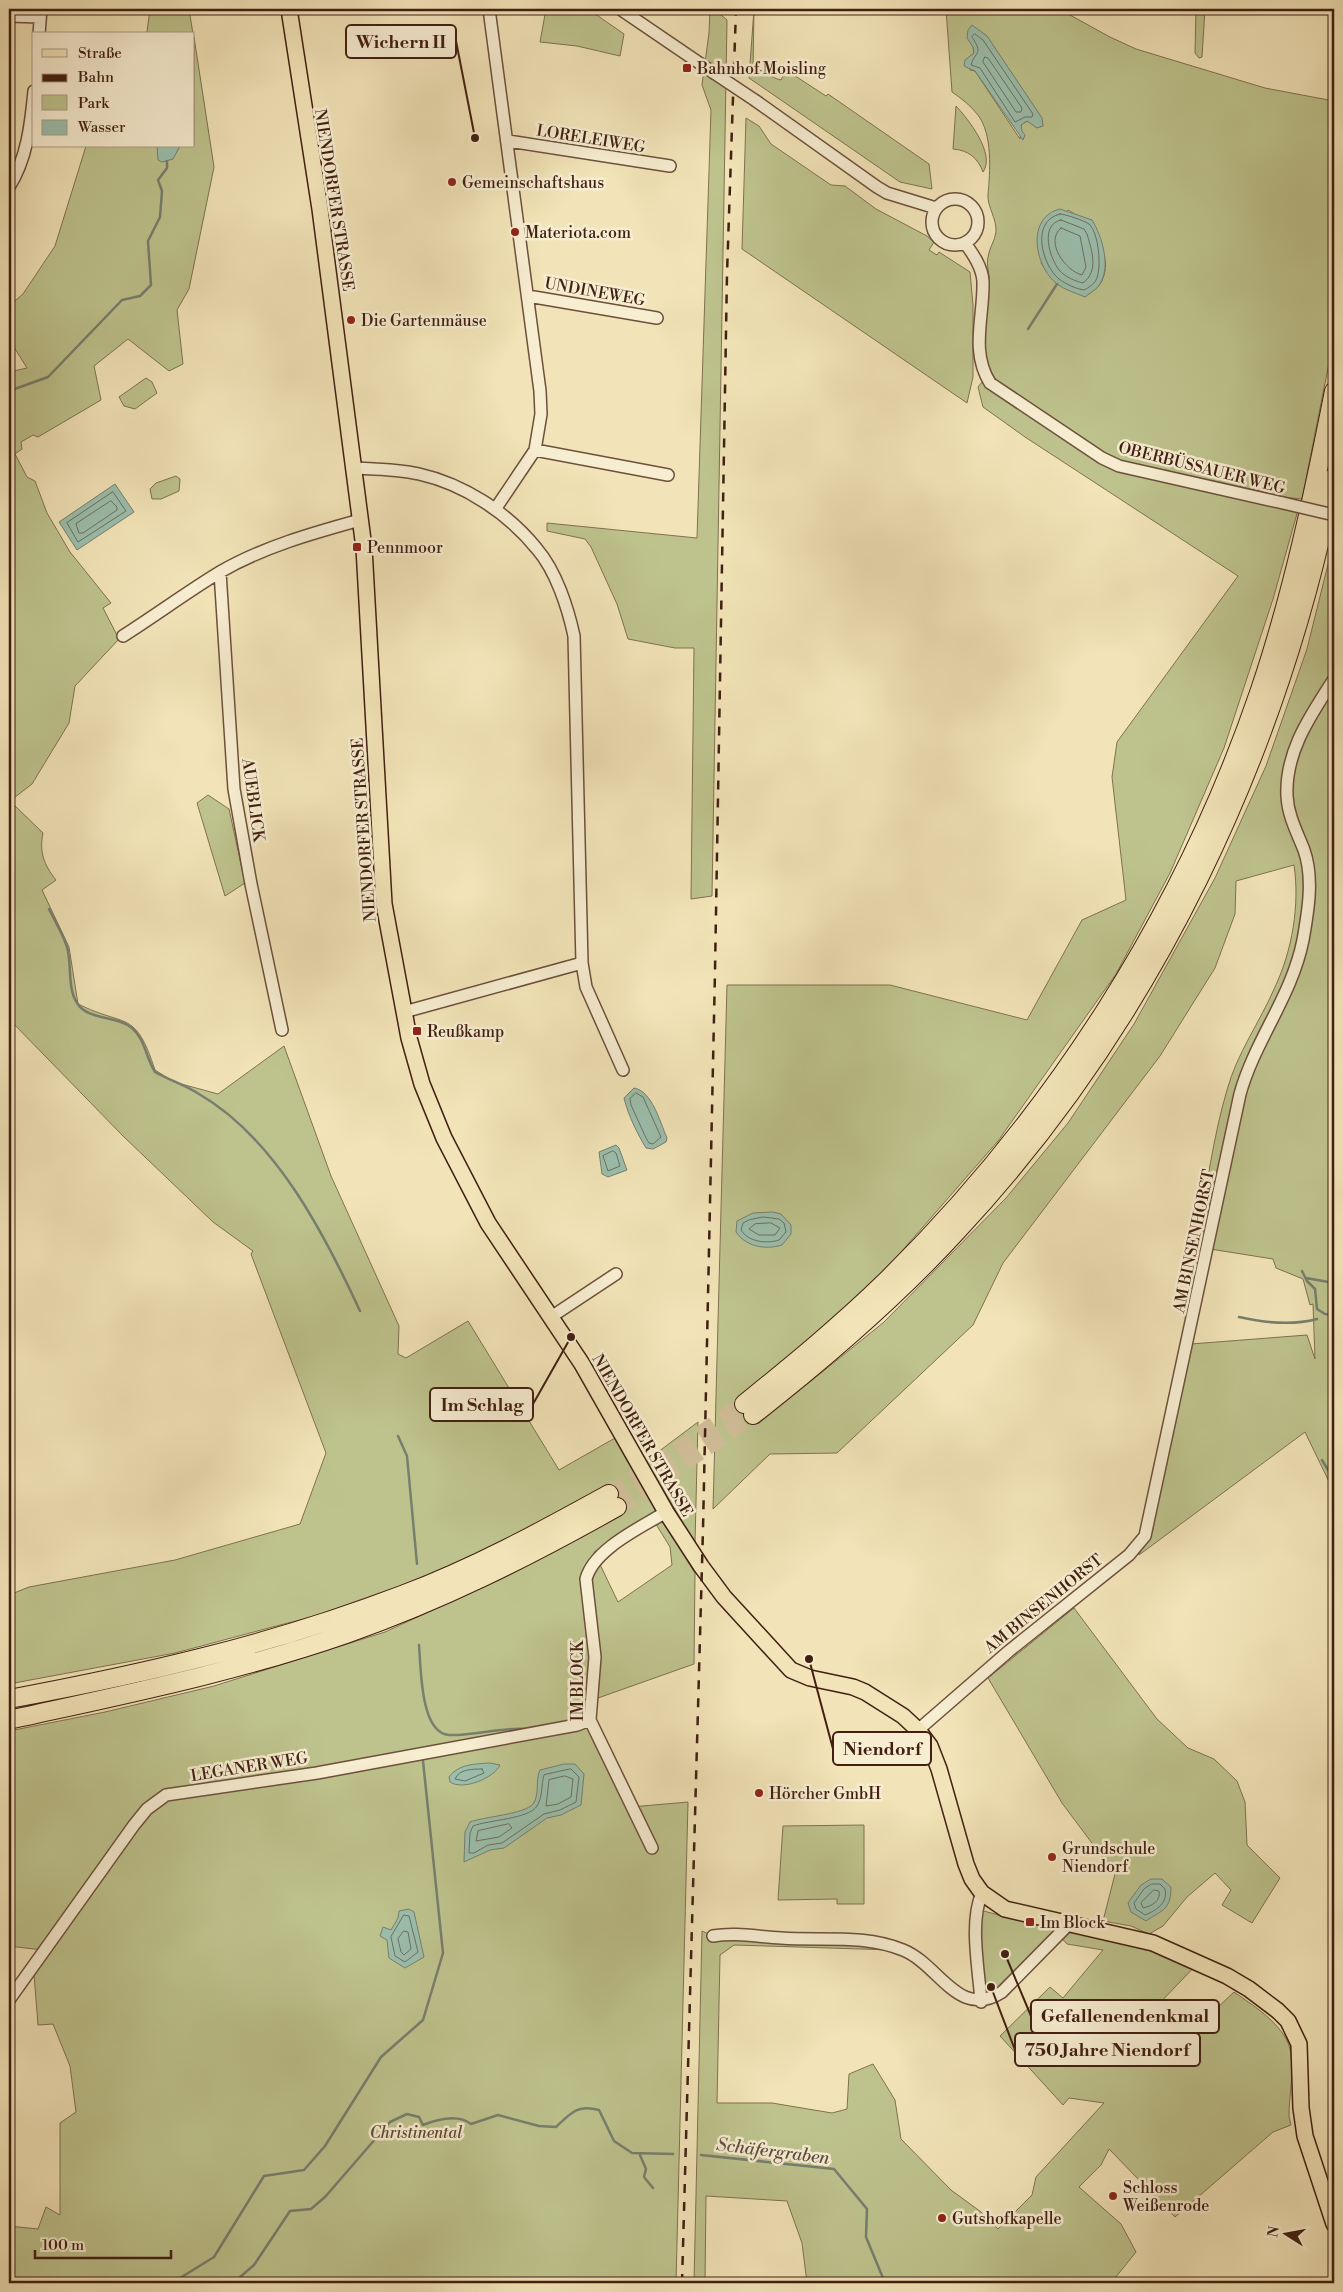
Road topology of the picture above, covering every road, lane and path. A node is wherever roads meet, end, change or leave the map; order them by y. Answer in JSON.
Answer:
{"nodes":[{"id":1,"x":288,"y":9,"type":"edge"},
{"id":2,"x":488,"y":9,"type":"edge"},
{"id":3,"x":620,"y":9,"type":"edge"},
{"id":4,"x":40,"y":13,"type":"edge"},
{"id":5,"x":9,"y":16,"type":"edge"},
{"id":6,"x":39,"y":32,"type":"edge"},
{"id":7,"x":32,"y":110,"type":"edge"},
{"id":8,"x":508,"y":141,"type":"junction"},
{"id":9,"x":670,"y":166,"type":"dead end"},
{"id":10,"x":9,"y":187,"type":"edge"},
{"id":11,"x":936,"y":208,"type":"junction"},
{"id":12,"x":965,"y":243,"type":"junction"},
{"id":13,"x":528,"y":296,"type":"junction"},
{"id":14,"x":657,"y":318,"type":"dead end"},
{"id":15,"x":1334,"y":391,"type":"edge"},
{"id":16,"x":535,"y":450,"type":"junction"},
{"id":17,"x":354,"y":468,"type":"junction"},
{"id":18,"x":668,"y":475,"type":"dead end"},
{"id":19,"x":1334,"y":477,"type":"edge"},
{"id":20,"x":496,"y":508,"type":"junction"},
{"id":21,"x":1334,"y":515,"type":"edge"},
{"id":22,"x":360,"y":520,"type":"junction"},
{"id":23,"x":220,"y":572,"type":"junction"},
{"id":24,"x":124,"y":636,"type":"dead end"},
{"id":25,"x":1334,"y":679,"type":"edge"},
{"id":26,"x":582,"y":963,"type":"junction"},
{"id":27,"x":404,"y":1012,"type":"junction"},
{"id":28,"x":282,"y":1030,"type":"dead end"},
{"id":29,"x":623,"y":1070,"type":"dead end"},
{"id":30,"x":616,"y":1274,"type":"dead end"},
{"id":31,"x":551,"y":1317,"type":"junction"},
{"id":32,"x":666,"y":1512,"type":"junction"},
{"id":33,"x":9,"y":1699,"type":"edge"},
{"id":34,"x":9,"y":1720,"type":"edge"},
{"id":35,"x":590,"y":1720,"type":"junction"},
{"id":36,"x":918,"y":1730,"type":"junction"},
{"id":37,"x":652,"y":1848,"type":"dead end"},
{"id":38,"x":982,"y":1893,"type":"junction"},
{"id":39,"x":1070,"y":1923,"type":"junction"},
{"id":40,"x":713,"y":1936,"type":"dead end"},
{"id":41,"x":9,"y":2000,"type":"edge"},
{"id":42,"x":980,"y":2002,"type":"junction"},
{"id":43,"x":1334,"y":2224,"type":"edge"}],
"edges":[{"from":1,"to":17,"type":"main road","name":"NIENDORFER STRASSE"},
{"from":2,"to":8,"type":"street"},
{"from":3,"to":11,"type":"street","bridge":true},
{"from":4,"to":5,"type":"street"},
{"from":4,"to":6,"type":"street"},
{"from":7,"to":10,"type":"street"},
{"from":8,"to":9,"type":"street","name":"LORELEIWEG"},
{"from":8,"to":13,"type":"street"},
{"from":11,"to":12,"type":"street"},
{"from":11,"to":12,"type":"street"},
{"from":12,"to":21,"type":"street","name":"OBERBÜSSAUER WEG","bridge":true},
{"from":13,"to":14,"type":"street","name":"UNDINEWEG"},
{"from":13,"to":16,"type":"street"},
{"from":15,"to":19,"type":"highway"},
{"from":16,"to":18,"type":"street"},
{"from":16,"to":20,"type":"street"},
{"from":17,"to":20,"type":"street"},
{"from":17,"to":22,"type":"main road","name":"NIENDORFER STRASSE"},
{"from":20,"to":26,"type":"street"},
{"from":22,"to":23,"type":"street"},
{"from":22,"to":27,"type":"main road","name":"NIENDORFER STRASSE"},
{"from":23,"to":24,"type":"street"},
{"from":23,"to":28,"type":"street","name":"AUEBLICK"},
{"from":25,"to":36,"type":"street","name":"AM BINSENHORST"},
{"from":26,"to":27,"type":"street"},
{"from":26,"to":29,"type":"street"},
{"from":27,"to":31,"type":"main road","name":"NIENDORFER STRASSE"},
{"from":30,"to":31,"type":"street"},
{"from":31,"to":32,"type":"main road","name":"NIENDORFER STRASSE"},
{"from":32,"to":35,"type":"street","name":"IM BLOCK"},
{"from":32,"to":36,"type":"main road","name":"NIENDORFER STRASSE"},
{"from":33,"to":34,"type":"highway"},
{"from":35,"to":37,"type":"street","name":"IM BLOCK"},
{"from":35,"to":41,"type":"street","name":"LEGANER WEG"},
{"from":36,"to":38,"type":"main road","name":"NIENDORFER STRASSE"},
{"from":38,"to":39,"type":"main road"},
{"from":38,"to":42,"type":"street"},
{"from":39,"to":42,"type":"street"},
{"from":39,"to":43,"type":"main road"},
{"from":40,"to":42,"type":"street"}]}
